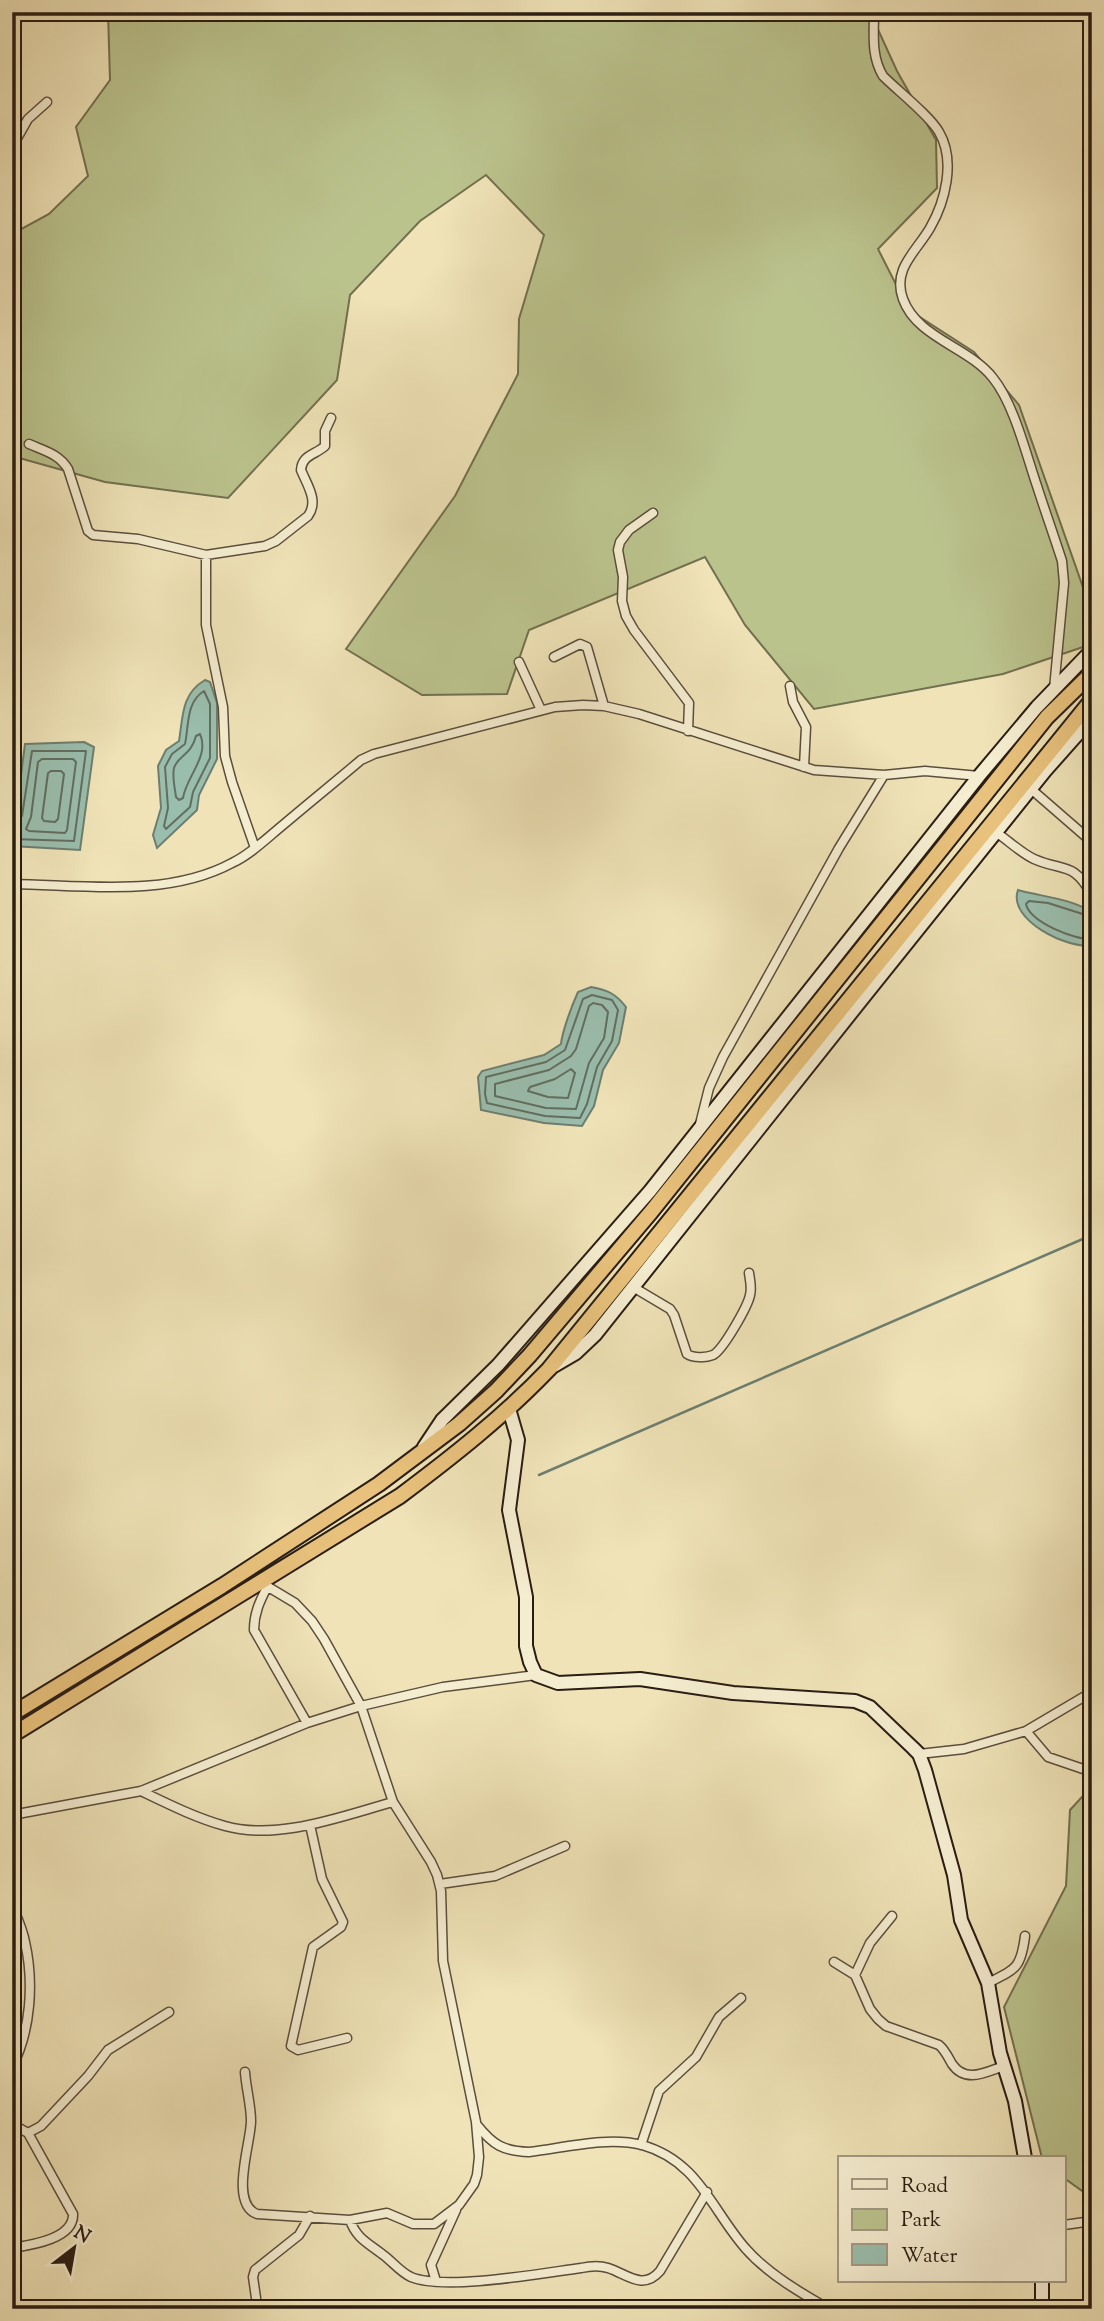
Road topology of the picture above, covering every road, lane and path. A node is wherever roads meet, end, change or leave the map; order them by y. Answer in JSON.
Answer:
{"nodes":[{"id":1,"x":874,"y":12,"type":"edge"},
{"id":2,"x":47,"y":102,"type":"dead end"},
{"id":3,"x":12,"y":147,"type":"edge"},
{"id":4,"x":331,"y":418,"type":"dead end"},
{"id":5,"x":29,"y":444,"type":"dead end"},
{"id":6,"x":653,"y":513,"type":"dead end"},
{"id":7,"x":206,"y":555,"type":"junction"},
{"id":8,"x":1092,"y":650,"type":"edge"},
{"id":9,"x":554,"y":657,"type":"dead end"},
{"id":10,"x":519,"y":663,"type":"dead end"},
{"id":11,"x":1092,"y":673,"type":"edge"},
{"id":12,"x":790,"y":686,"type":"dead end"},
{"id":13,"x":1054,"y":689,"type":"junction"},
{"id":14,"x":1092,"y":700,"type":"edge"},
{"id":15,"x":604,"y":706,"type":"junction"},
{"id":16,"x":541,"y":710,"type":"junction"},
{"id":17,"x":1092,"y":718,"type":"edge"},
{"id":18,"x":688,"y":731,"type":"junction"},
{"id":19,"x":804,"y":767,"type":"junction"},
{"id":20,"x":884,"y":775,"type":"junction"},
{"id":21,"x":979,"y":776,"type":"junction"},
{"id":22,"x":1031,"y":789,"type":"junction"},
{"id":23,"x":997,"y":833,"type":"junction"},
{"id":24,"x":1092,"y":842,"type":"edge"},
{"id":25,"x":255,"y":848,"type":"junction"},
{"id":26,"x":12,"y":884,"type":"edge"},
{"id":27,"x":1092,"y":895,"type":"edge"},
{"id":28,"x":699,"y":1128,"type":"junction"},
{"id":29,"x":748,"y":1273,"type":"dead end"},
{"id":30,"x":633,"y":1287,"type":"junction"},
{"id":31,"x":548,"y":1369,"type":"junction"},
{"id":32,"x":509,"y":1409,"type":"junction"},
{"id":33,"x":420,"y":1454,"type":"junction"},
{"id":34,"x":264,"y":1585,"type":"junction"},
{"id":35,"x":536,"y":1675,"type":"junction"},
{"id":36,"x":1092,"y":1692,"type":"edge"},
{"id":37,"x":360,"y":1706,"type":"junction"},
{"id":38,"x":12,"y":1714,"type":"edge"},
{"id":39,"x":307,"y":1723,"type":"junction"},
{"id":40,"x":1026,"y":1731,"type":"junction"},
{"id":41,"x":12,"y":1735,"type":"edge"},
{"id":42,"x":919,"y":1754,"type":"junction"},
{"id":43,"x":1092,"y":1772,"type":"edge"},
{"id":44,"x":141,"y":1791,"type":"junction"},
{"id":45,"x":393,"y":1802,"type":"junction"},
{"id":46,"x":12,"y":1815,"type":"edge"},
{"id":47,"x":310,"y":1825,"type":"junction"},
{"id":48,"x":565,"y":1846,"type":"dead end"},
{"id":49,"x":440,"y":1884,"type":"junction"},
{"id":50,"x":12,"y":1905,"type":"edge"},
{"id":51,"x":892,"y":1916,"type":"dead end"},
{"id":52,"x":1025,"y":1936,"type":"dead end"},
{"id":53,"x":834,"y":1962,"type":"dead end"},
{"id":54,"x":855,"y":1975,"type":"junction"},
{"id":55,"x":988,"y":1983,"type":"junction"},
{"id":56,"x":741,"y":1998,"type":"dead end"},
{"id":57,"x":169,"y":2012,"type":"dead end"},
{"id":58,"x":347,"y":2038,"type":"dead end"},
{"id":59,"x":1004,"y":2066,"type":"junction"},
{"id":60,"x":12,"y":2067,"type":"edge"},
{"id":61,"x":245,"y":2072,"type":"dead end"},
{"id":62,"x":475,"y":2122,"type":"junction"},
{"id":63,"x":12,"y":2124,"type":"edge"},
{"id":64,"x":28,"y":2133,"type":"junction"},
{"id":65,"x":641,"y":2145,"type":"junction"},
{"id":66,"x":1025,"y":2156,"type":"edge"},
{"id":67,"x":707,"y":2192,"type":"junction"},
{"id":68,"x":459,"y":2205,"type":"junction"},
{"id":69,"x":310,"y":2216,"type":"junction"},
{"id":70,"x":350,"y":2220,"type":"junction"},
{"id":71,"x":1092,"y":2221,"type":"edge"},
{"id":72,"x":1066,"y":2225,"type":"edge"},
{"id":73,"x":12,"y":2248,"type":"edge"},
{"id":74,"x":436,"y":2281,"type":"junction"},
{"id":75,"x":1042,"y":2282,"type":"edge"},
{"id":76,"x":256,"y":2298,"type":"dead end"},
{"id":77,"x":830,"y":2309,"type":"edge"},
{"id":78,"x":1042,"y":2309,"type":"edge"}],
"edges":[{"from":1,"to":13,"type":"street"},
{"from":2,"to":3,"type":"street"},
{"from":4,"to":7,"type":"street"},
{"from":5,"to":7,"type":"street"},
{"from":6,"to":18,"type":"street"},
{"from":7,"to":25,"type":"street"},
{"from":8,"to":13,"type":"street"},
{"from":9,"to":15,"type":"street"},
{"from":10,"to":16,"type":"street"},
{"from":11,"to":33,"type":"highway"},
{"from":12,"to":19,"type":"street"},
{"from":13,"to":21,"type":"street"},
{"from":14,"to":31,"type":"highway"},
{"from":15,"to":16,"type":"street"},
{"from":15,"to":18,"type":"street"},
{"from":16,"to":25,"type":"street"},
{"from":17,"to":22,"type":"street"},
{"from":18,"to":19,"type":"street"},
{"from":19,"to":20,"type":"street"},
{"from":20,"to":21,"type":"street"},
{"from":20,"to":28,"type":"street"},
{"from":21,"to":28,"type":"street"},
{"from":22,"to":23,"type":"street"},
{"from":22,"to":24,"type":"street"},
{"from":23,"to":27,"type":"street"},
{"from":23,"to":30,"type":"street"},
{"from":25,"to":26,"type":"street"},
{"from":28,"to":33,"type":"street"},
{"from":29,"to":30,"type":"street"},
{"from":30,"to":31,"type":"street"},
{"from":31,"to":32,"type":"highway"},
{"from":32,"to":34,"type":"highway"},
{"from":32,"to":35,"type":"street"},
{"from":33,"to":38,"type":"highway"},
{"from":34,"to":37,"type":"street"},
{"from":34,"to":39,"type":"street"},
{"from":34,"to":41,"type":"highway"},
{"from":35,"to":37,"type":"street"},
{"from":35,"to":42,"type":"street"},
{"from":36,"to":40,"type":"street"},
{"from":37,"to":39,"type":"street"},
{"from":37,"to":45,"type":"street"},
{"from":39,"to":44,"type":"street"},
{"from":40,"to":42,"type":"street"},
{"from":40,"to":43,"type":"street"},
{"from":42,"to":55,"type":"street"},
{"from":44,"to":46,"type":"street"},
{"from":44,"to":47,"type":"street"},
{"from":45,"to":47,"type":"street"},
{"from":45,"to":49,"type":"street"},
{"from":47,"to":58,"type":"street"},
{"from":48,"to":49,"type":"street"},
{"from":49,"to":62,"type":"street"},
{"from":50,"to":60,"type":"street"},
{"from":51,"to":54,"type":"street"},
{"from":52,"to":55,"type":"street"},
{"from":53,"to":54,"type":"street"},
{"from":54,"to":59,"type":"street"},
{"from":55,"to":59,"type":"street"},
{"from":56,"to":65,"type":"street"},
{"from":57,"to":64,"type":"street"},
{"from":59,"to":66,"type":"street"},
{"from":61,"to":69,"type":"street"},
{"from":62,"to":65,"type":"street"},
{"from":62,"to":68,"type":"street"},
{"from":63,"to":64,"type":"street"},
{"from":64,"to":73,"type":"street"},
{"from":65,"to":67,"type":"street"},
{"from":67,"to":74,"type":"street"},
{"from":67,"to":77,"type":"street"},
{"from":68,"to":70,"type":"street"},
{"from":68,"to":74,"type":"street"},
{"from":69,"to":70,"type":"street"},
{"from":69,"to":76,"type":"street"},
{"from":70,"to":74,"type":"street"},
{"from":71,"to":72,"type":"street"},
{"from":75,"to":78,"type":"street"}]}
